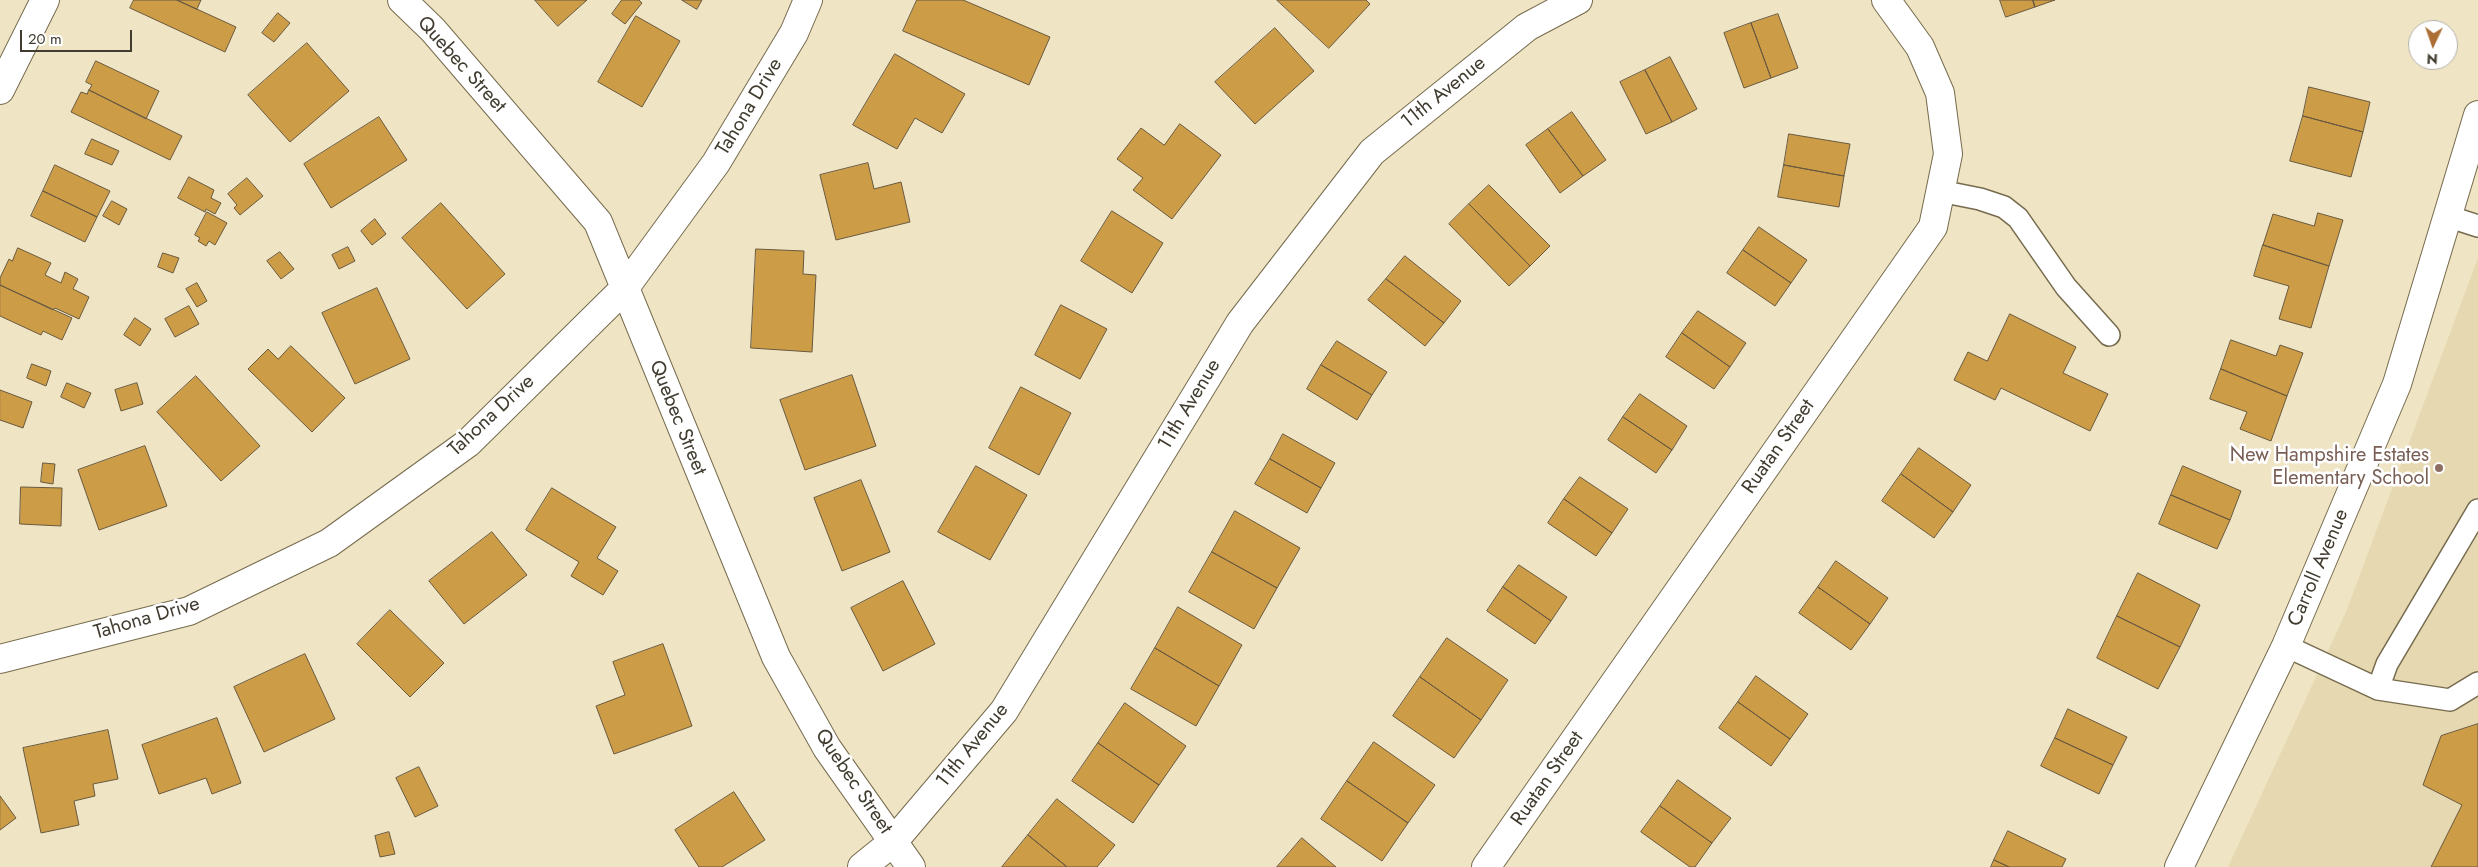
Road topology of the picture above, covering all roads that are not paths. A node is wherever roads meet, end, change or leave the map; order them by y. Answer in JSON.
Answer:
{"nodes":[{"id":1,"x":45,"y":0,"type":"edge"},
{"id":2,"x":402,"y":0,"type":"edge"},
{"id":3,"x":808,"y":0,"type":"edge"},
{"id":4,"x":1578,"y":0,"type":"edge"},
{"id":5,"x":1886,"y":0,"type":"edge"},
{"id":6,"x":0,"y":90,"type":"edge"},
{"id":7,"x":2478,"y":117,"type":"edge"},
{"id":8,"x":1940,"y":191,"type":"junction"},
{"id":9,"x":2447,"y":216,"type":"junction"},
{"id":10,"x":2478,"y":226,"type":"edge"},
{"id":11,"x":624,"y":289,"type":"junction"},
{"id":12,"x":2109,"y":335,"type":"dead end"},
{"id":13,"x":2478,"y":510,"type":"edge"},
{"id":14,"x":2286,"y":646,"type":"junction"},
{"id":15,"x":0,"y":659,"type":"edge"},
{"id":16,"x":2478,"y":682,"type":"edge"},
{"id":17,"x":2378,"y":688,"type":"junction"},
{"id":18,"x":893,"y":842,"type":"junction"},
{"id":19,"x":862,"y":867,"type":"edge"},
{"id":20,"x":910,"y":867,"type":"edge"},
{"id":21,"x":1486,"y":867,"type":"edge"},
{"id":22,"x":2179,"y":867,"type":"edge"}],
"edges":[{"from":1,"to":6,"type":"street"},
{"from":2,"to":11,"type":"street","name":"Quebec Street"},
{"from":3,"to":11,"type":"street","name":"Tahona Drive"},
{"from":4,"to":18,"type":"street","name":"11th Avenue"},
{"from":5,"to":8,"type":"street","name":"Ruatan Street"},
{"from":7,"to":9,"type":"street","name":"Carroll Avenue"},
{"from":8,"to":12,"type":"lane"},
{"from":8,"to":21,"type":"street","name":"Ruatan Street"},
{"from":9,"to":10,"type":"lane"},
{"from":9,"to":14,"type":"street","name":"Carroll Avenue"},
{"from":11,"to":15,"type":"street","name":"Tahona Drive"},
{"from":11,"to":18,"type":"street","name":"Quebec Street"},
{"from":13,"to":17,"type":"lane"},
{"from":14,"to":17,"type":"lane"},
{"from":14,"to":22,"type":"street","name":"Carroll Avenue"},
{"from":16,"to":17,"type":"lane"},
{"from":18,"to":19,"type":"street","name":"11th Avenue"},
{"from":18,"to":20,"type":"street","name":"Quebec Street"}]}
